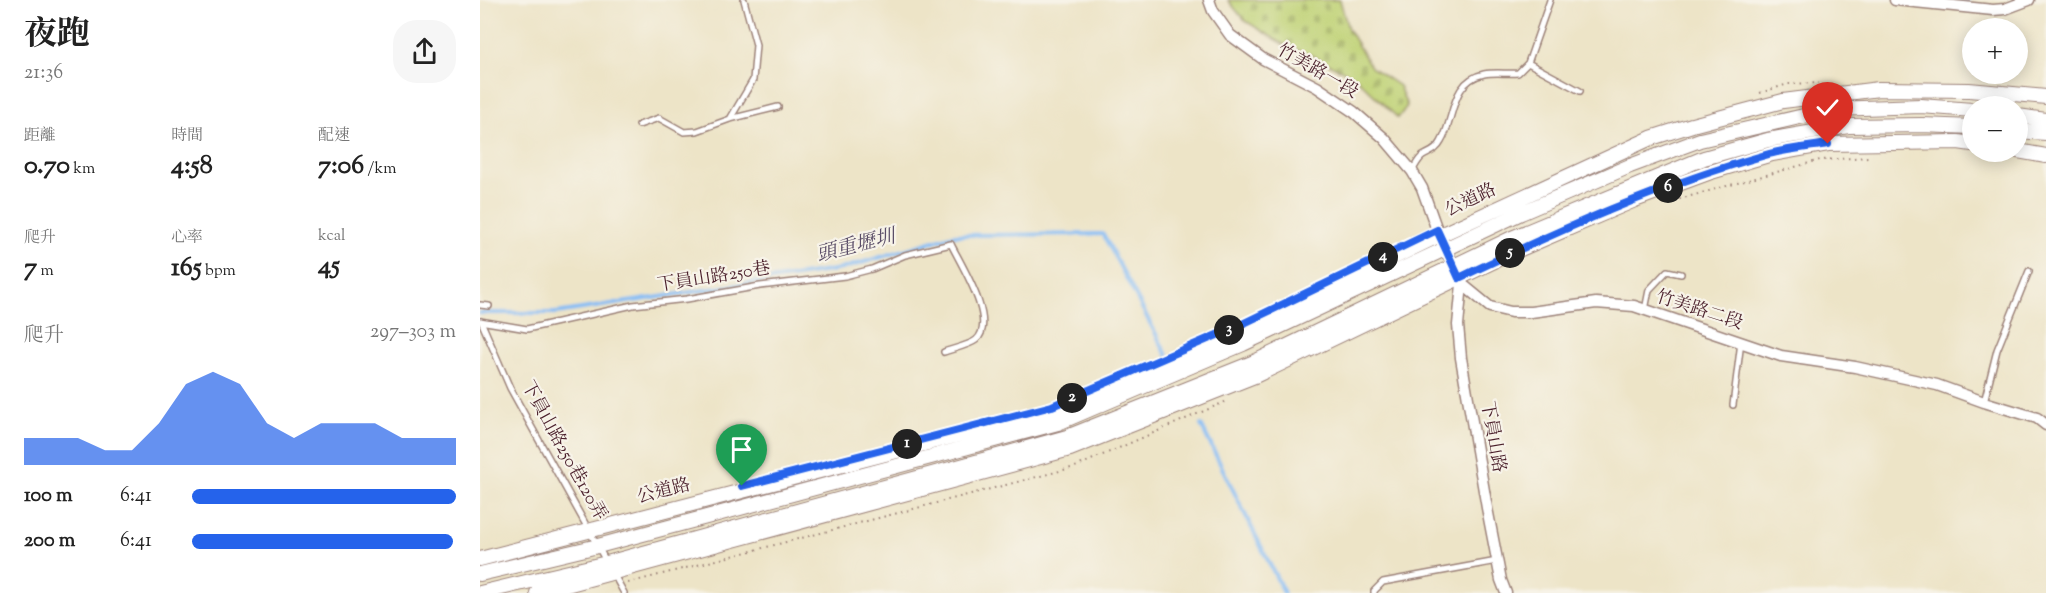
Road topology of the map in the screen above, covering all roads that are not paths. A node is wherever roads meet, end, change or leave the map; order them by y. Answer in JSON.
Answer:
{"nodes":[{"id":1,"x":744,"y":0,"type":"edge"},
{"id":2,"x":1209,"y":0,"type":"edge"},
{"id":3,"x":1550,"y":0,"type":"edge"},
{"id":4,"x":1895,"y":0,"type":"edge"},
{"id":5,"x":2029,"y":0,"type":"edge"},
{"id":6,"x":1528,"y":63,"type":"junction"},
{"id":7,"x":1580,"y":91,"type":"dead end"},
{"id":8,"x":2046,"y":97,"type":"edge"},
{"id":9,"x":777,"y":107,"type":"dead end"},
{"id":10,"x":1962,"y":109,"type":"edge"},
{"id":11,"x":2028,"y":117,"type":"edge"},
{"id":12,"x":730,"y":119,"type":"junction"},
{"id":13,"x":2046,"y":120,"type":"edge"},
{"id":14,"x":639,"y":125,"type":"dead end"},
{"id":15,"x":1962,"y":127,"type":"edge"},
{"id":16,"x":2028,"y":132,"type":"edge"},
{"id":17,"x":2046,"y":134,"type":"edge"},
{"id":18,"x":1962,"y":143,"type":"edge"},
{"id":19,"x":2028,"y":153,"type":"edge"},
{"id":20,"x":2046,"y":156,"type":"edge"},
{"id":21,"x":1412,"y":171,"type":"junction"},
{"id":22,"x":1440,"y":236,"type":"junction"},
{"id":23,"x":1446,"y":249,"type":"junction"},
{"id":24,"x":2029,"y":271,"type":"dead end"},
{"id":25,"x":1680,"y":274,"type":"dead end"},
{"id":26,"x":1458,"y":276,"type":"junction"},
{"id":27,"x":480,"y":305,"type":"edge"},
{"id":28,"x":489,"y":306,"type":"dead end"},
{"id":29,"x":1645,"y":310,"type":"junction"},
{"id":30,"x":481,"y":321,"type":"edge"},
{"id":31,"x":1741,"y":342,"type":"junction"},
{"id":32,"x":944,"y":352,"type":"dead end"},
{"id":33,"x":1984,"y":402,"type":"junction"},
{"id":34,"x":1733,"y":405,"type":"dead end"},
{"id":35,"x":2046,"y":425,"type":"edge"},
{"id":36,"x":589,"y":530,"type":"junction"},
{"id":37,"x":598,"y":546,"type":"junction"},
{"id":38,"x":480,"y":559,"type":"edge"},
{"id":39,"x":1497,"y":561,"type":"junction"},
{"id":40,"x":610,"y":568,"type":"junction"},
{"id":41,"x":480,"y":574,"type":"edge"},
{"id":42,"x":480,"y":593,"type":"edge"},
{"id":43,"x":537,"y":593,"type":"edge"},
{"id":44,"x":624,"y":593,"type":"edge"},
{"id":45,"x":1374,"y":593,"type":"edge"},
{"id":46,"x":1506,"y":593,"type":"edge"}],
"edges":[{"from":1,"to":12,"type":"lane"},
{"from":2,"to":21,"type":"street","name":"竹美路一段"},
{"from":3,"to":6,"type":"lane"},
{"from":4,"to":5,"type":"street"},
{"from":6,"to":7,"type":"lane"},
{"from":6,"to":21,"type":"lane"},
{"from":8,"to":22,"type":"street","name":"公道路"},
{"from":9,"to":12,"type":"lane"},
{"from":10,"to":23,"type":"street","name":"公道路"},
{"from":11,"to":13,"type":"street"},
{"from":12,"to":14,"type":"lane"},
{"from":15,"to":26,"type":"street"},
{"from":16,"to":17,"type":"street"},
{"from":18,"to":26,"type":"street"},
{"from":19,"to":20,"type":"street"},
{"from":21,"to":22,"type":"street","name":"竹美路二段"},
{"from":22,"to":23,"type":"street","name":"竹美路二段"},
{"from":22,"to":36,"type":"street","name":"公道路"},
{"from":23,"to":26,"type":"street","name":"竹美路二段"},
{"from":23,"to":37,"type":"street","name":"公道路"},
{"from":24,"to":33,"type":"lane"},
{"from":25,"to":29,"type":"lane"},
{"from":26,"to":29,"type":"street","name":"竹美路二段"},
{"from":26,"to":39,"type":"street","name":"下員山路"},
{"from":26,"to":40,"type":"street"},
{"from":27,"to":28,"type":"lane"},
{"from":29,"to":31,"type":"street","name":"竹美路二段"},
{"from":30,"to":32,"type":"lane","name":"下員山路250巷"},
{"from":30,"to":36,"type":"lane","name":"下員山路250巷120弄"},
{"from":31,"to":33,"type":"street","name":"竹美路二段"},
{"from":31,"to":34,"type":"lane"},
{"from":33,"to":35,"type":"street","name":"竹美路二段"},
{"from":36,"to":37,"type":"lane","name":"下員山路250巷120弄"},
{"from":36,"to":38,"type":"street","name":"公道路"},
{"from":37,"to":40,"type":"lane","name":"下員山路250巷120弄"},
{"from":37,"to":41,"type":"street","name":"公道路"},
{"from":39,"to":45,"type":"lane"},
{"from":39,"to":46,"type":"street","name":"下員山路"},
{"from":40,"to":42,"type":"street"},
{"from":40,"to":43,"type":"street"},
{"from":40,"to":44,"type":"lane","name":"下員山路250巷120弄"}]}
